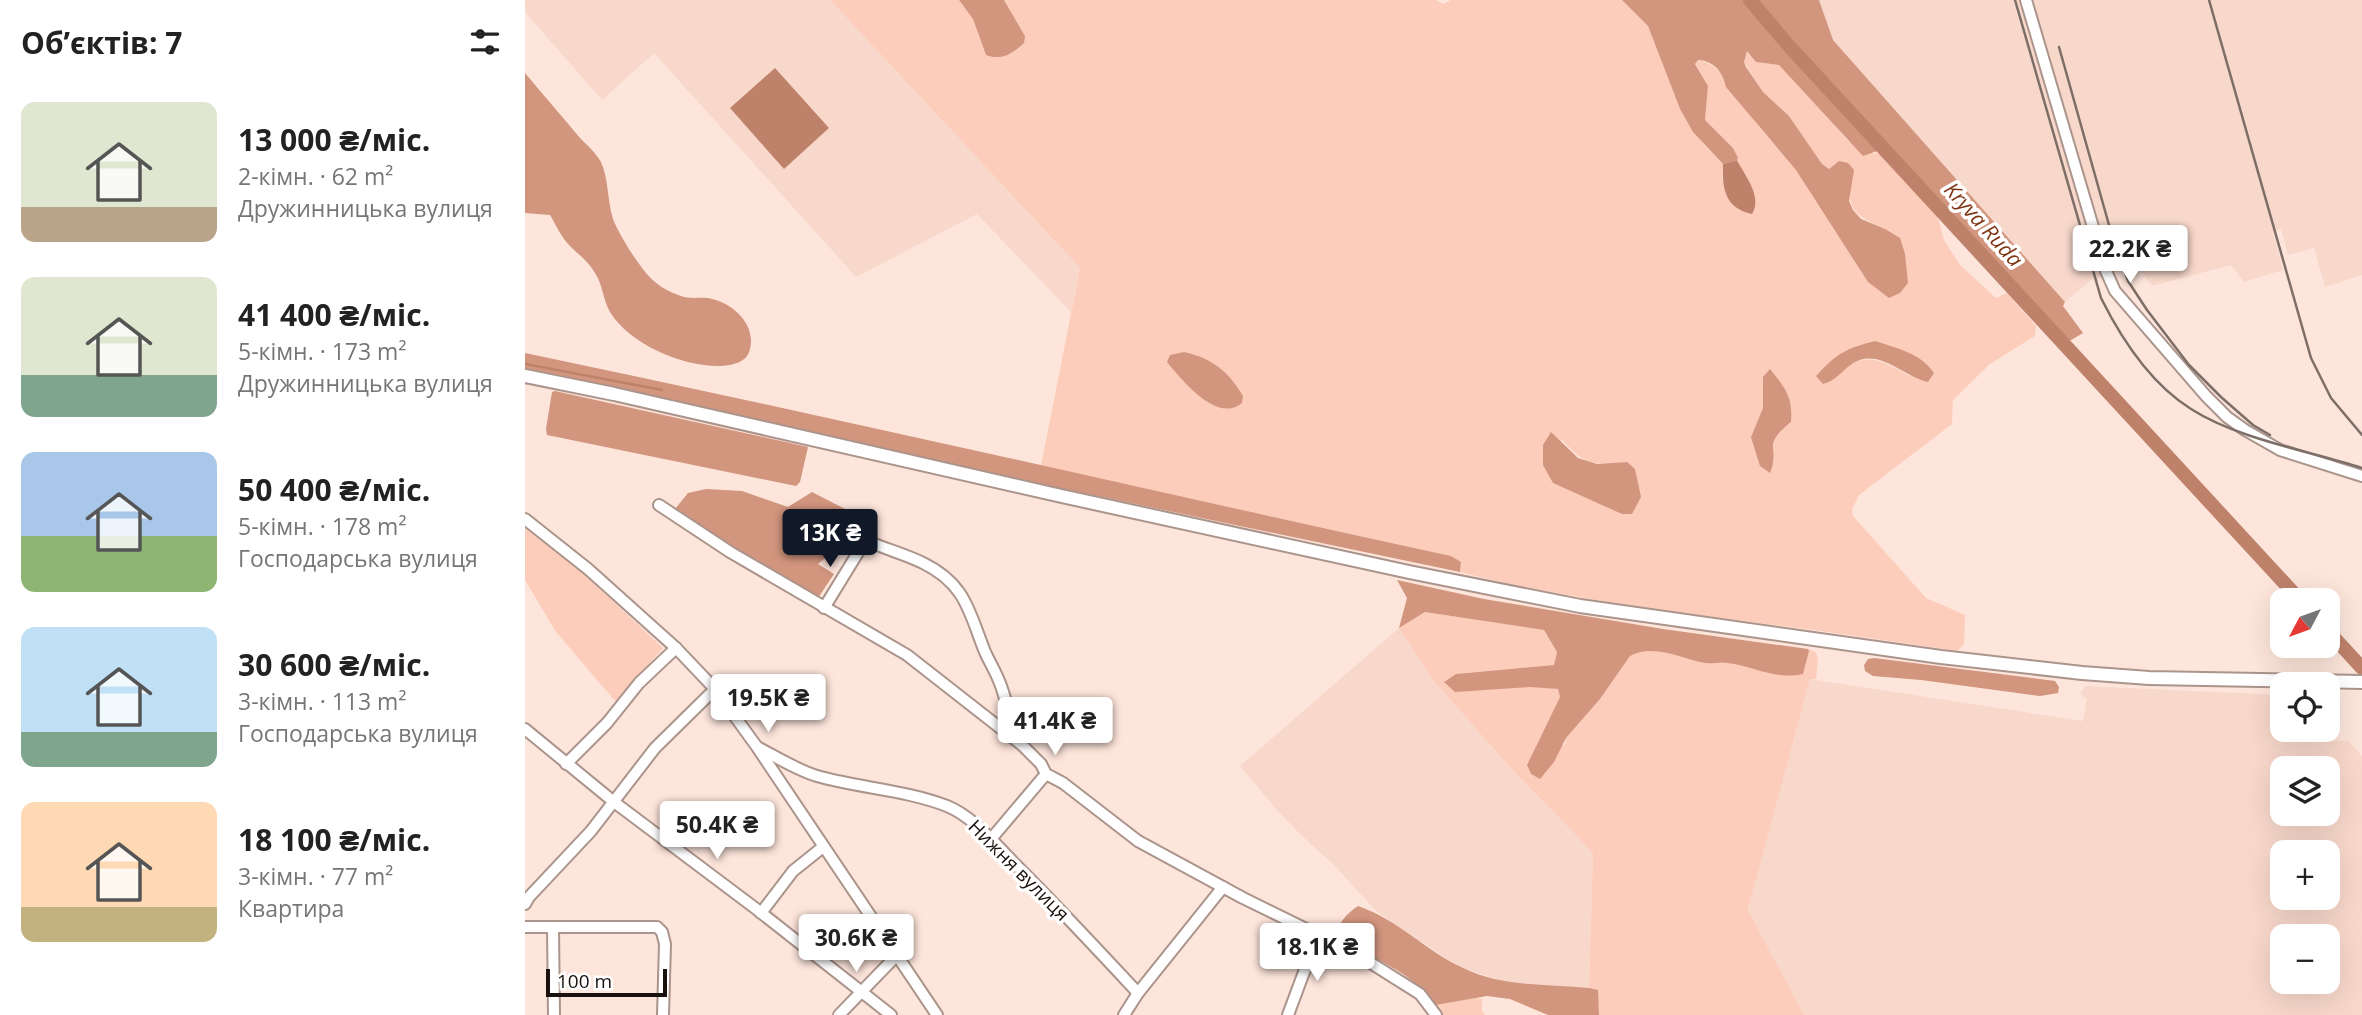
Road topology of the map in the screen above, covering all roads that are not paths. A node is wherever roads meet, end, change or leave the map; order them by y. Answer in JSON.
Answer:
{"nodes":[{"id":1,"x":2026,"y":0,"type":"edge"},
{"id":2,"x":525,"y":376,"type":"edge"},
{"id":3,"x":2362,"y":476,"type":"edge"},
{"id":4,"x":659,"y":505,"type":"dead end"},
{"id":5,"x":525,"y":519,"type":"edge"},
{"id":6,"x":824,"y":608,"type":"junction"},
{"id":7,"x":676,"y":648,"type":"junction"},
{"id":8,"x":2362,"y":682,"type":"edge"},
{"id":9,"x":715,"y":689,"type":"junction"},
{"id":10,"x":525,"y":729,"type":"edge"},
{"id":11,"x":1022,"y":745,"type":"junction"},
{"id":12,"x":757,"y":747,"type":"junction"},
{"id":13,"x":566,"y":764,"type":"junction"},
{"id":14,"x":1046,"y":774,"type":"junction"},
{"id":15,"x":614,"y":803,"type":"junction"},
{"id":16,"x":991,"y":839,"type":"junction"},
{"id":17,"x":823,"y":848,"type":"junction"},
{"id":18,"x":1223,"y":887,"type":"junction"},
{"id":19,"x":525,"y":904,"type":"edge"},
{"id":20,"x":525,"y":911,"type":"edge"},
{"id":21,"x":761,"y":913,"type":"junction"},
{"id":22,"x":553,"y":927,"type":"junction"},
{"id":23,"x":526,"y":928,"type":"edge"},
{"id":24,"x":1322,"y":939,"type":"junction"},
{"id":25,"x":897,"y":955,"type":"junction"},
{"id":26,"x":860,"y":991,"type":"junction"},
{"id":27,"x":1138,"y":993,"type":"junction"},
{"id":28,"x":554,"y":1015,"type":"edge"},
{"id":29,"x":663,"y":1015,"type":"edge"},
{"id":30,"x":839,"y":1015,"type":"edge"},
{"id":31,"x":891,"y":1015,"type":"edge"},
{"id":32,"x":937,"y":1015,"type":"edge"},
{"id":33,"x":1124,"y":1015,"type":"edge"},
{"id":34,"x":1288,"y":1015,"type":"edge"},
{"id":35,"x":1436,"y":1015,"type":"edge"}],
"edges":[{"from":1,"to":3,"type":"street"},
{"from":2,"to":8,"type":"main road"},
{"from":4,"to":6,"type":"street"},
{"from":5,"to":7,"type":"street"},
{"from":6,"to":11,"type":"street"},
{"from":6,"to":11,"type":"street"},
{"from":7,"to":9,"type":"street"},
{"from":7,"to":13,"type":"street"},
{"from":9,"to":12,"type":"street"},
{"from":9,"to":15,"type":"street"},
{"from":10,"to":13,"type":"street"},
{"from":11,"to":14,"type":"street"},
{"from":12,"to":16,"type":"street","name":"Нижня вулиця"},
{"from":12,"to":17,"type":"street"},
{"from":13,"to":15,"type":"street"},
{"from":14,"to":16,"type":"street"},
{"from":14,"to":18,"type":"street"},
{"from":15,"to":19,"type":"street"},
{"from":15,"to":21,"type":"street"},
{"from":16,"to":27,"type":"street","name":"Нижня вулиця"},
{"from":17,"to":21,"type":"street"},
{"from":17,"to":25,"type":"street"},
{"from":18,"to":24,"type":"street"},
{"from":18,"to":27,"type":"street"},
{"from":20,"to":23,"type":"street"},
{"from":21,"to":26,"type":"street"},
{"from":22,"to":23,"type":"street"},
{"from":22,"to":28,"type":"street"},
{"from":22,"to":29,"type":"street"},
{"from":24,"to":34,"type":"street"},
{"from":24,"to":35,"type":"street"},
{"from":25,"to":26,"type":"street"},
{"from":25,"to":32,"type":"street"},
{"from":26,"to":30,"type":"street"},
{"from":26,"to":31,"type":"street"},
{"from":27,"to":33,"type":"street"}]}
